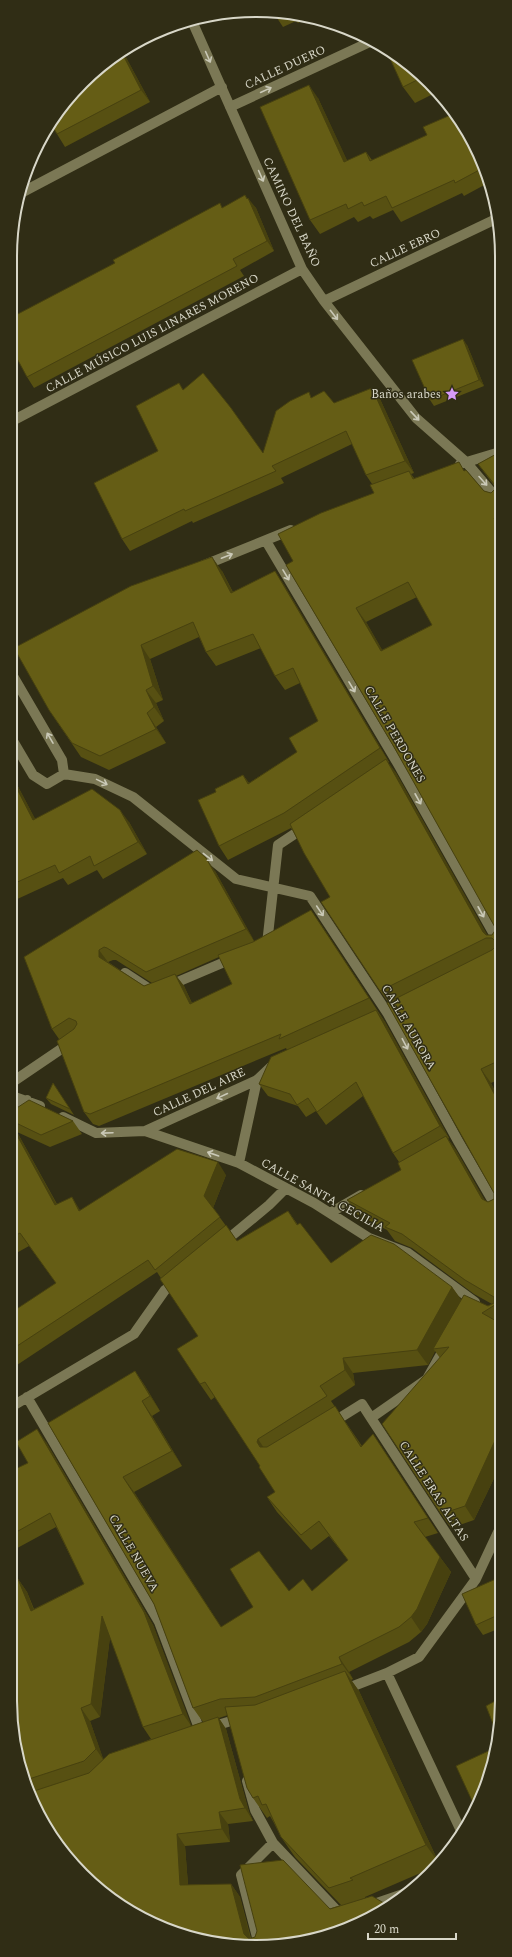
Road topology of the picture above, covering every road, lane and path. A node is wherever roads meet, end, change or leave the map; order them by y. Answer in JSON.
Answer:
{"nodes":[{"id":1,"x":194,"y":25,"type":"edge"},
{"id":2,"x":366,"y":44,"type":"edge"},
{"id":3,"x":222,"y":87,"type":"junction"},
{"id":4,"x":230,"y":107,"type":"junction"},
{"id":5,"x":27,"y":189,"type":"edge"},
{"id":6,"x":492,"y":221,"type":"edge"},
{"id":7,"x":302,"y":269,"type":"junction"},
{"id":8,"x":324,"y":301,"type":"junction"},
{"id":9,"x":17,"y":418,"type":"edge"},
{"id":10,"x":495,"y":453,"type":"edge"},
{"id":11,"x":466,"y":462,"type":"junction"},
{"id":12,"x":452,"y":467,"type":"edge"},
{"id":13,"x":495,"y":496,"type":"edge"},
{"id":14,"x":301,"y":525,"type":"edge"},
{"id":15,"x":266,"y":541,"type":"junction"},
{"id":16,"x":194,"y":570,"type":"edge"},
{"id":17,"x":17,"y":683,"type":"edge"},
{"id":18,"x":17,"y":748,"type":"edge"},
{"id":19,"x":64,"y":774,"type":"junction"},
{"id":20,"x":316,"y":820,"type":"edge"},
{"id":21,"x":272,"y":887,"type":"junction"},
{"id":22,"x":495,"y":936,"type":"edge"},
{"id":23,"x":119,"y":970,"type":"edge"},
{"id":24,"x":79,"y":1037,"type":"edge"},
{"id":25,"x":281,"y":1062,"type":"edge"},
{"id":26,"x":17,"y":1077,"type":"edge"},
{"id":27,"x":257,"y":1080,"type":"junction"},
{"id":28,"x":17,"y":1086,"type":"edge"},
{"id":29,"x":17,"y":1097,"type":"edge"},
{"id":30,"x":26,"y":1100,"type":"junction"},
{"id":31,"x":17,"y":1104,"type":"edge"},
{"id":32,"x":146,"y":1131,"type":"junction"},
{"id":33,"x":239,"y":1163,"type":"junction"},
{"id":34,"x":286,"y":1188,"type":"junction"},
{"id":35,"x":370,"y":1190,"type":"edge"},
{"id":36,"x":495,"y":1205,"type":"edge"},
{"id":37,"x":330,"y":1213,"type":"junction"},
{"id":38,"x":214,"y":1250,"type":"edge"},
{"id":39,"x":184,"y":1275,"type":"edge"},
{"id":40,"x":484,"y":1307,"type":"edge"},
{"id":41,"x":452,"y":1333,"type":"edge"},
{"id":42,"x":27,"y":1397,"type":"junction"},
{"id":43,"x":17,"y":1403,"type":"edge"},
{"id":44,"x":371,"y":1418,"type":"junction"},
{"id":45,"x":322,"y":1429,"type":"edge"},
{"id":46,"x":495,"y":1538,"type":"edge"},
{"id":47,"x":476,"y":1579,"type":"junction"},
{"id":48,"x":387,"y":1673,"type":"junction"},
{"id":49,"x":331,"y":1694,"type":"edge"},
{"id":50,"x":253,"y":1720,"type":"edge"},
{"id":51,"x":245,"y":1773,"type":"edge"},
{"id":52,"x":459,"y":1827,"type":"edge"},
{"id":53,"x":273,"y":1843,"type":"junction"},
{"id":54,"x":392,"y":1898,"type":"edge"},
{"id":55,"x":258,"y":1940,"type":"edge"}],
"edges":[{"from":1,"to":3,"type":"street","name":"CAMINO DEL BAÑO","one_way":true},
{"from":4,"to":2,"type":"street","name":"CALLE DUERO","one_way":true},
{"from":3,"to":4,"type":"street","name":"CAMINO DEL BAÑO"},
{"from":3,"to":5,"type":"street"},
{"from":4,"to":7,"type":"street","name":"CAMINO DEL BAÑO","one_way":true},
{"from":6,"to":8,"type":"street","name":"CALLE EBRO"},
{"from":7,"to":8,"type":"street","name":"CAMINO DEL BAÑO"},
{"from":7,"to":9,"type":"street","name":"CALLE MÚSICO LUIS LINARES MORENO"},
{"from":8,"to":11,"type":"street","name":"CAMINO DEL BAÑO","one_way":true},
{"from":10,"to":11,"type":"street"},
{"from":11,"to":12,"type":"street"},
{"from":11,"to":13,"type":"street","name":"CAMINO DEL BAÑO","one_way":true},
{"from":14,"to":15,"type":"street"},
{"from":16,"to":15,"type":"street","one_way":true},
{"from":15,"to":22,"type":"street","name":"CALLE PERDONES","one_way":true},
{"from":19,"to":17,"type":"street","one_way":true},
{"from":18,"to":19,"type":"street"},
{"from":19,"to":21,"type":"street","name":"CALLE AURORA","one_way":true},
{"from":20,"to":21,"type":"street"},
{"from":21,"to":23,"type":"street"},
{"from":21,"to":36,"type":"street","name":"CALLE AURORA","one_way":true},
{"from":24,"to":26,"type":"street"},
{"from":25,"to":27,"type":"street","name":"CALLE DEL AIRE"},
{"from":27,"to":32,"type":"street","name":"CALLE DEL AIRE","one_way":true},
{"from":27,"to":33,"type":"street"},
{"from":28,"to":30,"type":"street"},
{"from":29,"to":30,"type":"street"},
{"from":30,"to":31,"type":"street"},
{"from":32,"to":30,"type":"street","one_way":true},
{"from":33,"to":32,"type":"street","name":"CALLE SANTA CECILIA","one_way":true},
{"from":33,"to":34,"type":"street","name":"CALLE SANTA CECILIA"},
{"from":34,"to":37,"type":"street","name":"CALLE SANTA CECILIA"},
{"from":34,"to":38,"type":"street"},
{"from":35,"to":37,"type":"street"},
{"from":37,"to":40,"type":"street","name":"CALLE SANTA CECILIA"},
{"from":39,"to":42,"type":"street"},
{"from":41,"to":44,"type":"street"},
{"from":42,"to":43,"type":"street"},
{"from":42,"to":50,"type":"street","name":"CALLE NUEVA"},
{"from":44,"to":45,"type":"street","name":"CALLE ERAS ALTAS"},
{"from":44,"to":47,"type":"street","name":"CALLE ERAS ALTAS"},
{"from":46,"to":47,"type":"street"},
{"from":47,"to":48,"type":"street"},
{"from":48,"to":49,"type":"street"},
{"from":48,"to":52,"type":"street"},
{"from":51,"to":53,"type":"street"},
{"from":53,"to":54,"type":"street"},
{"from":53,"to":55,"type":"street"}]}
